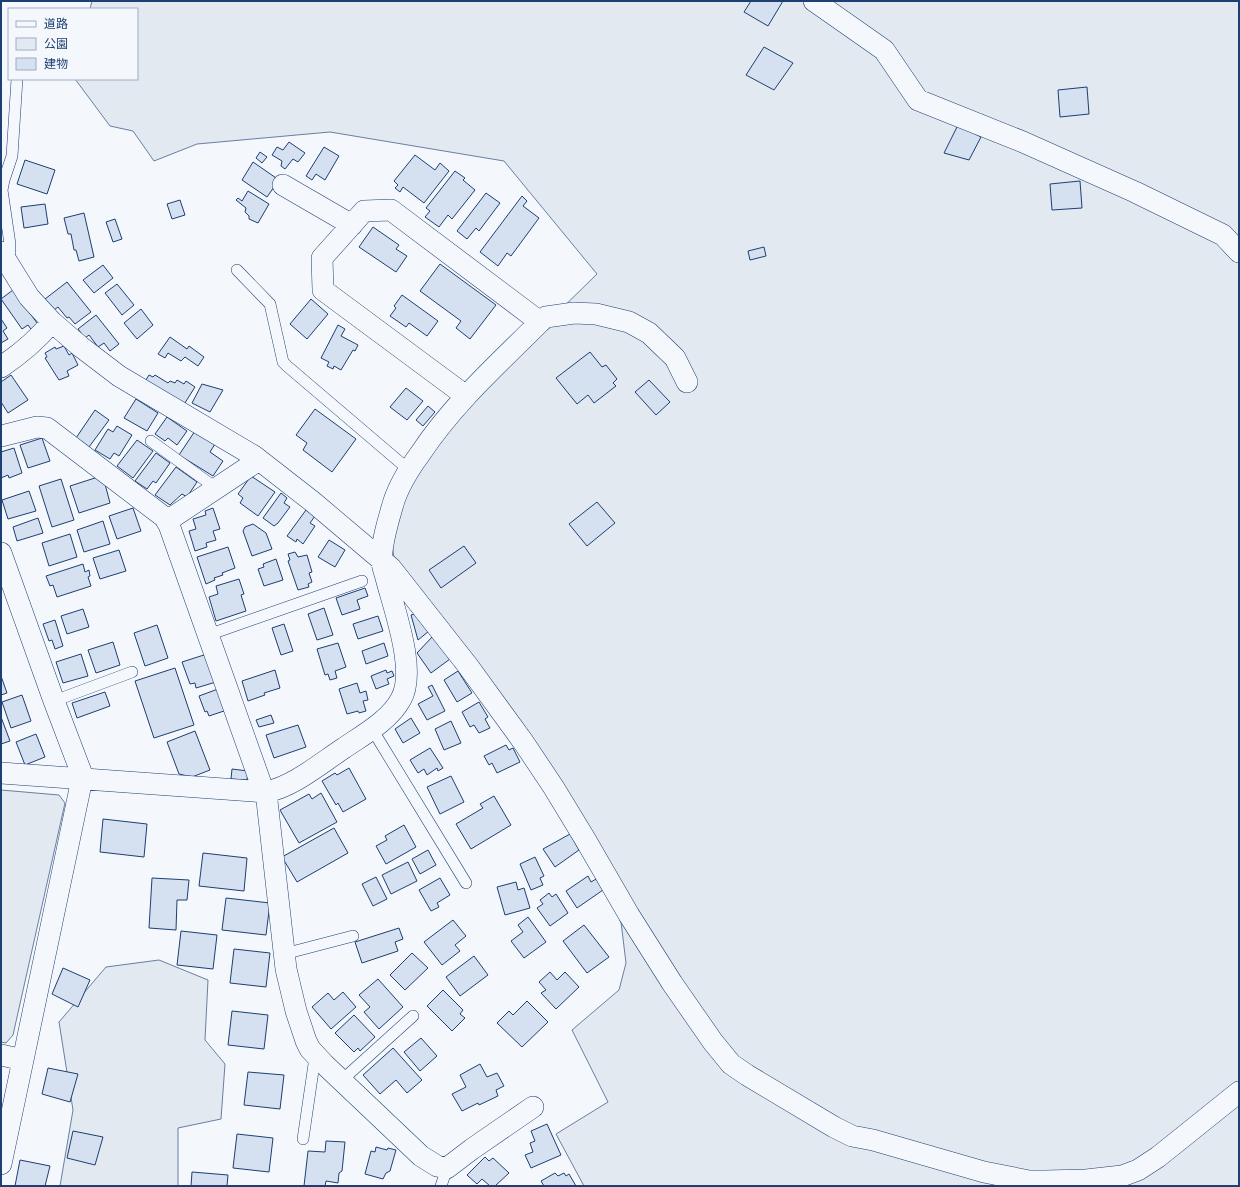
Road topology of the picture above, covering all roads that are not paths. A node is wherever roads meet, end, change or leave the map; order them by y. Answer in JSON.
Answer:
{"nodes":[{"id":1,"x":814,"y":1,"type":"edge"},
{"id":2,"x":17,"y":80,"type":"edge"},
{"id":3,"x":283,"y":185,"type":"dead end"},
{"id":4,"x":352,"y":225,"type":"junction"},
{"id":5,"x":1239,"y":252,"type":"edge"},
{"id":6,"x":5,"y":258,"type":"edge"},
{"id":7,"x":237,"y":270,"type":"dead end"},
{"id":8,"x":52,"y":322,"type":"junction"},
{"id":9,"x":540,"y":322,"type":"junction"},
{"id":10,"x":1,"y":367,"type":"edge"},
{"id":11,"x":687,"y":382,"type":"dead end"},
{"id":12,"x":466,"y":396,"type":"junction"},
{"id":13,"x":1,"y":436,"type":"edge"},
{"id":14,"x":151,"y":441,"type":"dead end"},
{"id":15,"x":259,"y":460,"type":"junction"},
{"id":16,"x":409,"y":470,"type":"junction"},
{"id":17,"x":216,"y":488,"type":"junction"},
{"id":18,"x":167,"y":521,"type":"junction"},
{"id":19,"x":1,"y":552,"type":"edge"},
{"id":20,"x":381,"y":560,"type":"junction"},
{"id":21,"x":362,"y":581,"type":"dead end"},
{"id":22,"x":208,"y":635,"type":"junction"},
{"id":23,"x":132,"y":672,"type":"dead end"},
{"id":24,"x":54,"y":701,"type":"junction"},
{"id":25,"x":372,"y":729,"type":"junction"},
{"id":26,"x":1,"y":773,"type":"edge"},
{"id":27,"x":82,"y":779,"type":"junction"},
{"id":28,"x":266,"y":792,"type":"junction"},
{"id":29,"x":466,"y":883,"type":"dead end"},
{"id":30,"x":353,"y":936,"type":"dead end"},
{"id":31,"x":284,"y":954,"type":"junction"},
{"id":32,"x":413,"y":1016,"type":"dead end"},
{"id":33,"x":1,"y":1055,"type":"edge"},
{"id":34,"x":318,"y":1058,"type":"junction"},
{"id":35,"x":23,"y":1060,"type":"junction"},
{"id":36,"x":341,"y":1081,"type":"junction"},
{"id":37,"x":1239,"y":1092,"type":"edge"},
{"id":38,"x":533,"y":1108,"type":"dead end"},
{"id":39,"x":303,"y":1139,"type":"dead end"},
{"id":40,"x":1,"y":1164,"type":"edge"},
{"id":41,"x":444,"y":1177,"type":"edge"}],
"edges":[{"from":1,"to":5,"type":"street"},
{"from":2,"to":6,"type":"lane"},
{"from":3,"to":4,"type":"street"},
{"from":4,"to":9,"type":"street"},
{"from":4,"to":12,"type":"street"},
{"from":6,"to":8,"type":"street"},
{"from":7,"to":16,"type":"lane"},
{"from":8,"to":10,"type":"street"},
{"from":8,"to":15,"type":"street"},
{"from":9,"to":11,"type":"street"},
{"from":9,"to":12,"type":"street"},
{"from":12,"to":16,"type":"street"},
{"from":13,"to":18,"type":"street"},
{"from":14,"to":17,"type":"lane"},
{"from":15,"to":17,"type":"street"},
{"from":15,"to":20,"type":"street"},
{"from":16,"to":20,"type":"street"},
{"from":17,"to":18,"type":"street"},
{"from":18,"to":22,"type":"street"},
{"from":19,"to":24,"type":"street"},
{"from":20,"to":25,"type":"street"},
{"from":20,"to":37,"type":"street"},
{"from":21,"to":22,"type":"lane"},
{"from":22,"to":28,"type":"street"},
{"from":23,"to":24,"type":"lane"},
{"from":24,"to":27,"type":"street"},
{"from":25,"to":28,"type":"street"},
{"from":25,"to":29,"type":"lane"},
{"from":26,"to":27,"type":"street"},
{"from":27,"to":28,"type":"street"},
{"from":27,"to":35,"type":"street"},
{"from":28,"to":31,"type":"street"},
{"from":30,"to":31,"type":"lane"},
{"from":31,"to":34,"type":"street"},
{"from":32,"to":36,"type":"lane"},
{"from":33,"to":35,"type":"street"},
{"from":34,"to":36,"type":"street"},
{"from":34,"to":39,"type":"lane"},
{"from":35,"to":40,"type":"street"},
{"from":36,"to":41,"type":"street"},
{"from":38,"to":41,"type":"street"}]}
